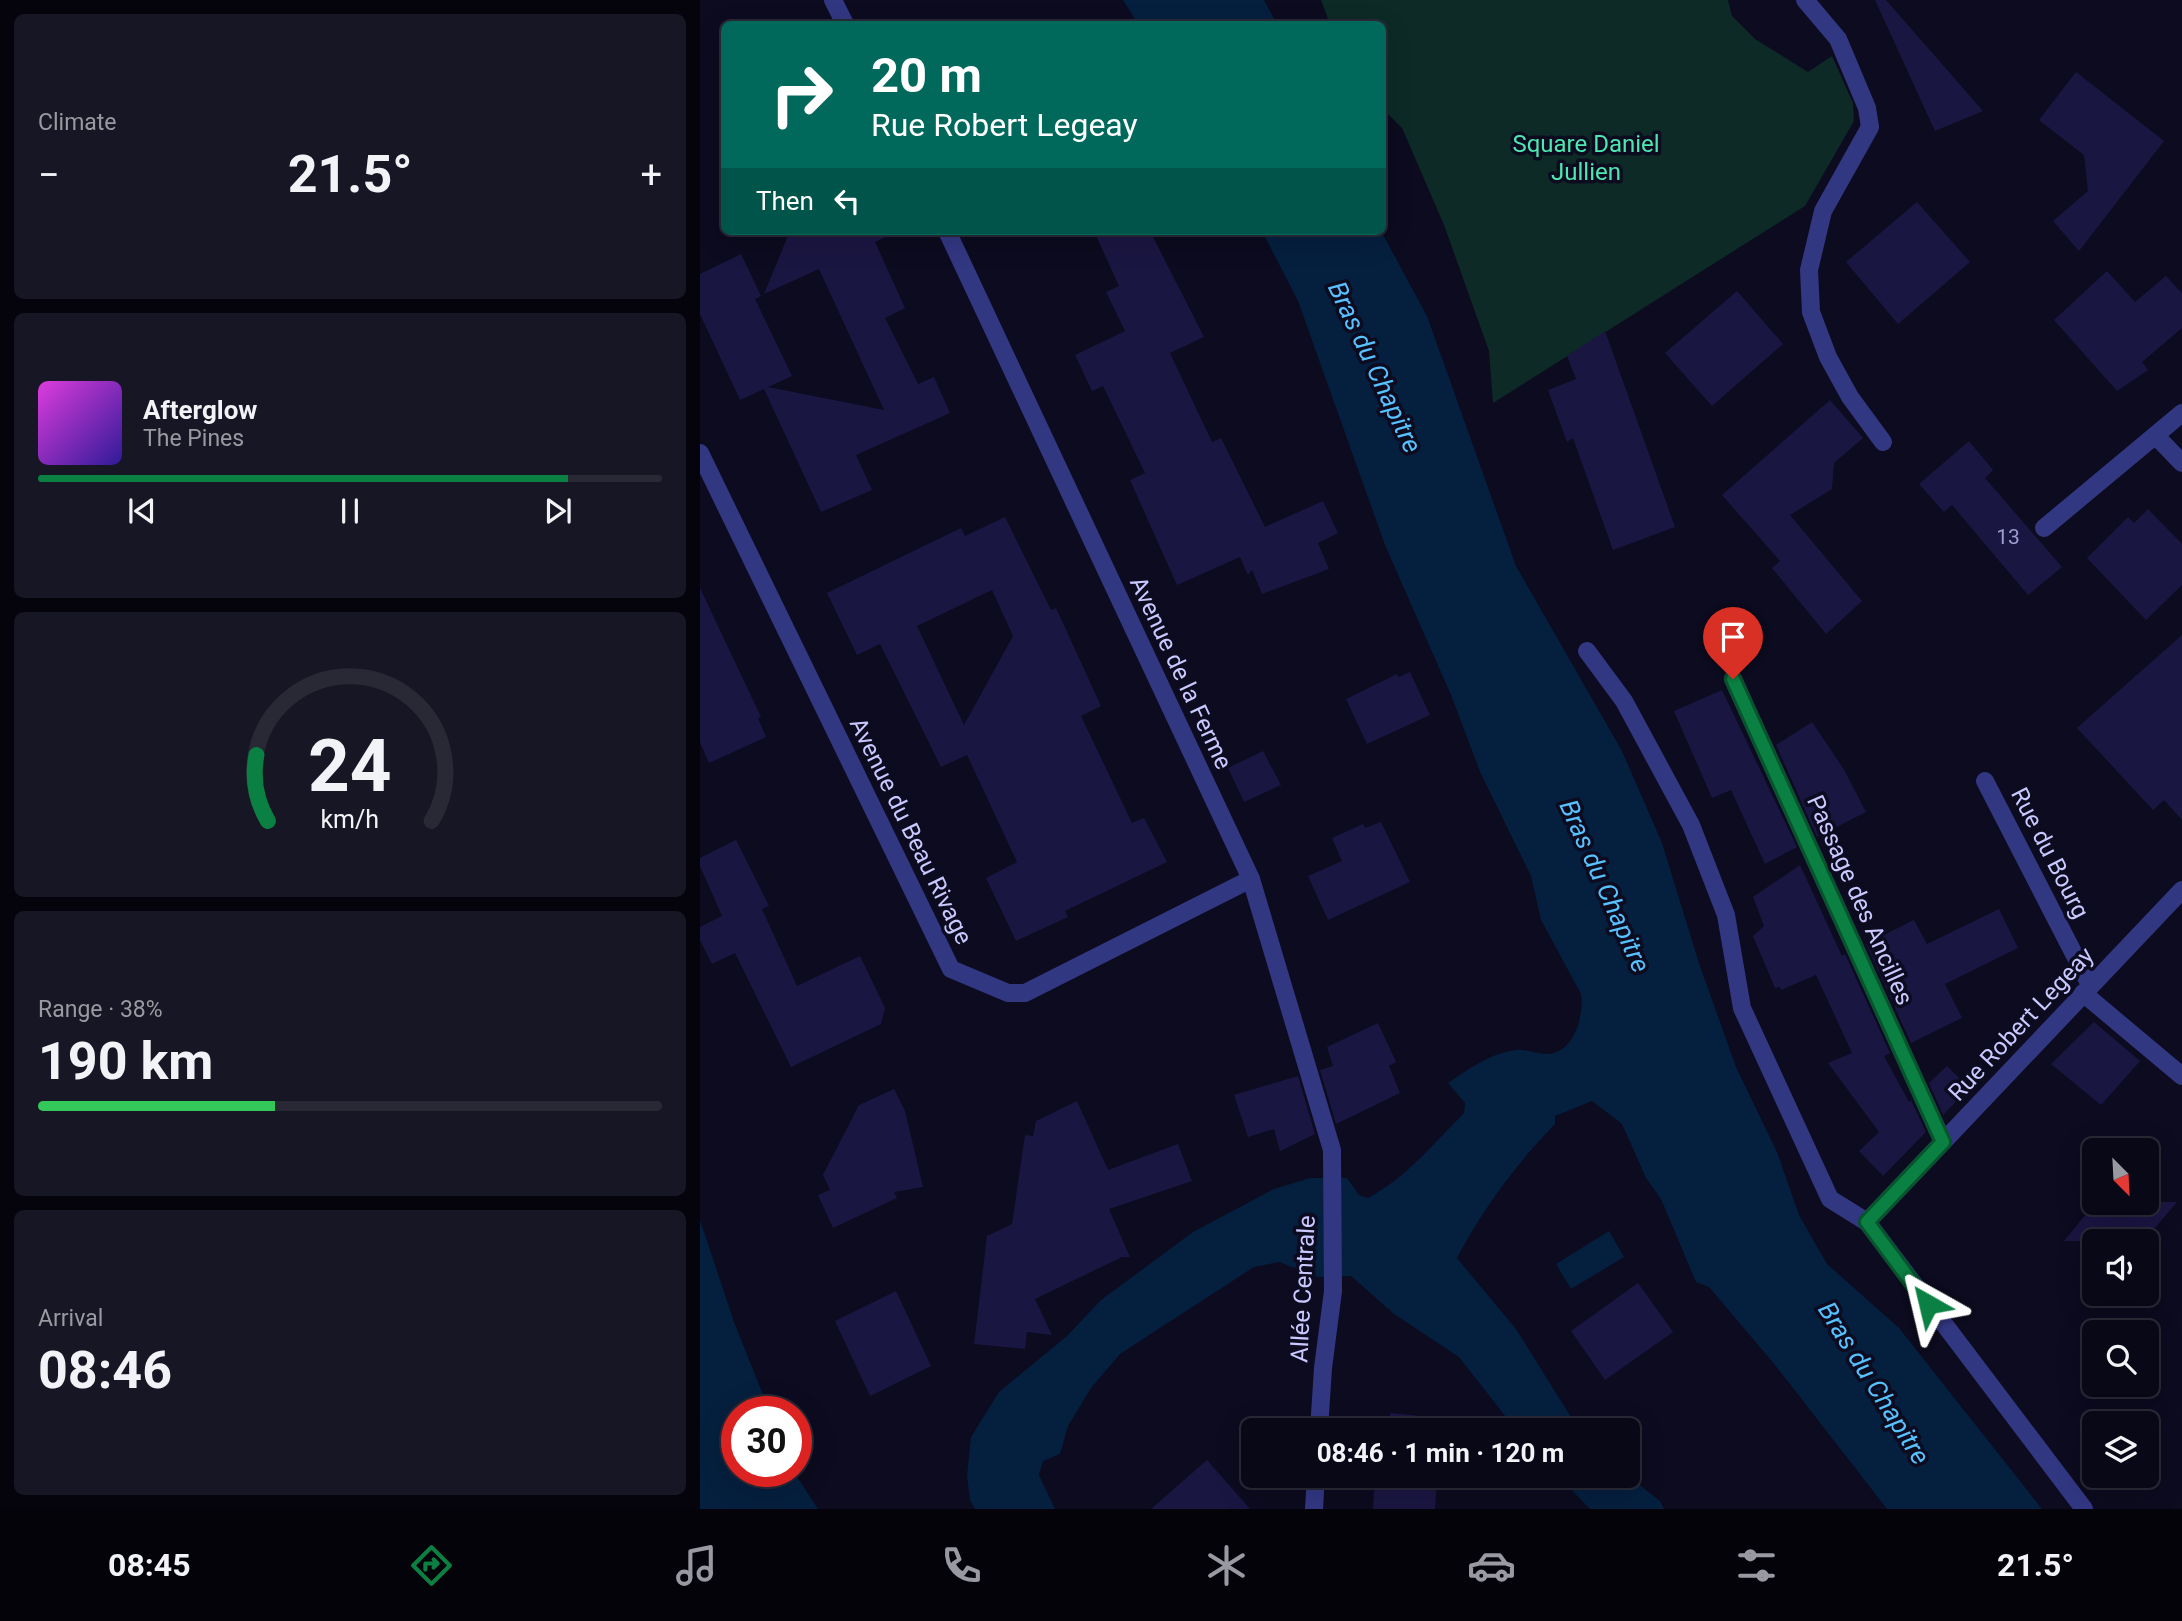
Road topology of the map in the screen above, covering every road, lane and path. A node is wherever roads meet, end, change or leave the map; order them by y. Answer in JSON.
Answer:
{"nodes":[{"id":1,"x":833,"y":0,"type":"edge"},
{"id":2,"x":1805,"y":0,"type":"edge"},
{"id":3,"x":844,"y":21,"type":"edge"},
{"id":4,"x":949,"y":235,"type":"edge"},
{"id":5,"x":2182,"y":413,"type":"edge"},
{"id":6,"x":2156,"y":436,"type":"junction"},
{"id":7,"x":1883,"y":442,"type":"dead end"},
{"id":8,"x":700,"y":453,"type":"edge"},
{"id":9,"x":2182,"y":463,"type":"edge"},
{"id":10,"x":2044,"y":528,"type":"dead end"},
{"id":11,"x":1587,"y":651,"type":"dead end"},
{"id":12,"x":1733,"y":679,"type":"dead end"},
{"id":13,"x":1985,"y":781,"type":"dead end"},
{"id":14,"x":1251,"y":879,"type":"junction"},
{"id":15,"x":2182,"y":890,"type":"edge"},
{"id":16,"x":2086,"y":989,"type":"junction"},
{"id":17,"x":2182,"y":1076,"type":"edge"},
{"id":18,"x":1943,"y":1142,"type":"junction"},
{"id":19,"x":1332,"y":1150,"type":"joint"},
{"id":20,"x":1867,"y":1222,"type":"junction"},
{"id":21,"x":1320,"y":1418,"type":"edge"},
{"id":22,"x":1315,"y":1488,"type":"edge"},
{"id":23,"x":1314,"y":1509,"type":"edge"},
{"id":24,"x":2084,"y":1509,"type":"edge"}],
"edges":[{"from":1,"to":3,"type":"street"},
{"from":2,"to":7,"type":"street"},
{"from":4,"to":14,"type":"street","name":"Avenue de la Ferme"},
{"from":5,"to":6,"type":"street"},
{"from":6,"to":9,"type":"street"},
{"from":6,"to":10,"type":"street"},
{"from":8,"to":14,"type":"street","name":"Avenue du Beau Rivage"},
{"from":11,"to":20,"type":"street"},
{"from":12,"to":18,"type":"street","name":"Passage des Ancilles"},
{"from":13,"to":16,"type":"street","name":"Rue du Bourg"},
{"from":14,"to":19,"type":"street","name":"Avenue de la Ferme"},
{"from":15,"to":16,"type":"street","name":"Rue Robert Legeay"},
{"from":16,"to":17,"type":"street"},
{"from":16,"to":18,"type":"street","name":"Rue Robert Legeay"},
{"from":18,"to":20,"type":"street","name":"Rue Robert Legeay"},
{"from":19,"to":21,"type":"street","name":"Allée Centrale"},
{"from":20,"to":24,"type":"street"},
{"from":22,"to":23,"type":"street"}]}
